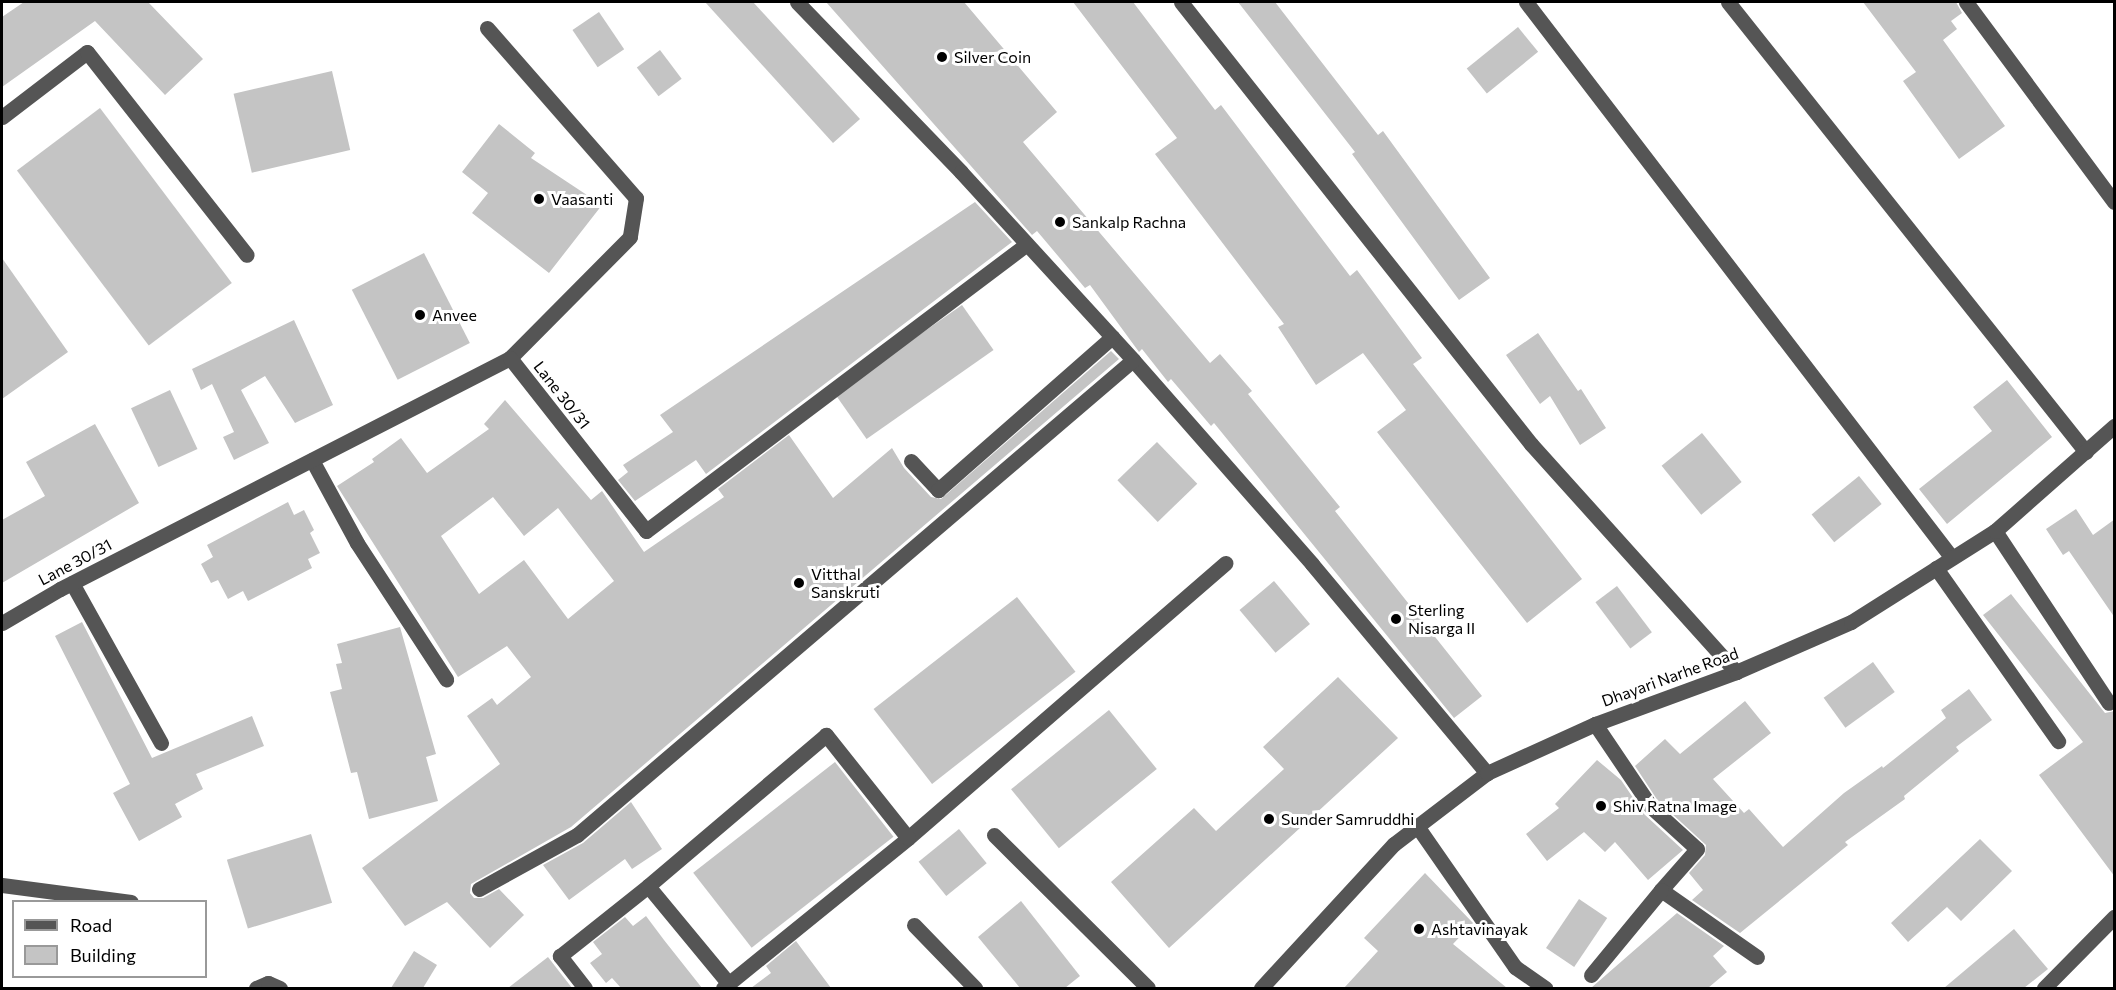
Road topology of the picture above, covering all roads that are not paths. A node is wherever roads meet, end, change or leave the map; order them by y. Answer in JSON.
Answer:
{"nodes":[{"id":1,"x":797,"y":2,"type":"edge"},
{"id":2,"x":1181,"y":2,"type":"edge"},
{"id":3,"x":1526,"y":2,"type":"edge"},
{"id":4,"x":1728,"y":2,"type":"edge"},
{"id":5,"x":1966,"y":2,"type":"edge"},
{"id":6,"x":487,"y":28,"type":"dead end"},
{"id":7,"x":2,"y":117,"type":"edge"},
{"id":8,"x":2115,"y":202,"type":"edge"},
{"id":9,"x":1025,"y":245,"type":"junction"},
{"id":10,"x":246,"y":255,"type":"dead end"},
{"id":11,"x":1112,"y":337,"type":"junction"},
{"id":12,"x":510,"y":358,"type":"junction"},
{"id":13,"x":1133,"y":360,"type":"junction"},
{"id":14,"x":2115,"y":426,"type":"edge"},
{"id":15,"x":2086,"y":452,"type":"junction"},
{"id":16,"x":312,"y":460,"type":"junction"},
{"id":17,"x":911,"y":461,"type":"dead end"},
{"id":18,"x":1995,"y":531,"type":"junction"},
{"id":19,"x":1952,"y":558,"type":"junction"},
{"id":20,"x":1226,"y":563,"type":"dead end"},
{"id":21,"x":1936,"y":568,"type":"junction"},
{"id":22,"x":72,"y":583,"type":"junction"},
{"id":23,"x":2,"y":623,"type":"edge"},
{"id":24,"x":1736,"y":672,"type":"junction"},
{"id":25,"x":446,"y":679,"type":"dead end"},
{"id":26,"x":2109,"y":703,"type":"dead end"},
{"id":27,"x":1595,"y":724,"type":"junction"},
{"id":28,"x":2058,"y":741,"type":"dead end"},
{"id":29,"x":161,"y":743,"type":"dead end"},
{"id":30,"x":1487,"y":773,"type":"junction"},
{"id":31,"x":1418,"y":826,"type":"junction"},
{"id":32,"x":994,"y":835,"type":"dead end"},
{"id":33,"x":908,"y":838,"type":"junction"},
{"id":34,"x":2,"y":885,"type":"edge"},
{"id":35,"x":648,"y":886,"type":"junction"},
{"id":36,"x":479,"y":889,"type":"dead end"},
{"id":37,"x":1661,"y":890,"type":"junction"},
{"id":38,"x":116,"y":900,"type":"edge"},
{"id":39,"x":2115,"y":917,"type":"edge"},
{"id":40,"x":914,"y":925,"type":"dead end"},
{"id":41,"x":1756,"y":957,"type":"dead end"},
{"id":42,"x":1591,"y":975,"type":"dead end"},
{"id":43,"x":726,"y":986,"type":"edge"},
{"id":44,"x":256,"y":988,"type":"edge"},
{"id":45,"x":280,"y":988,"type":"edge"},
{"id":46,"x":585,"y":988,"type":"edge"},
{"id":47,"x":975,"y":988,"type":"edge"},
{"id":48,"x":1148,"y":988,"type":"edge"},
{"id":49,"x":1262,"y":988,"type":"edge"},
{"id":50,"x":1545,"y":988,"type":"edge"},
{"id":51,"x":2044,"y":988,"type":"edge"}],
"edges":[{"from":1,"to":9,"type":"street"},
{"from":2,"to":24,"type":"street"},
{"from":3,"to":19,"type":"street"},
{"from":4,"to":15,"type":"street"},
{"from":5,"to":8,"type":"street"},
{"from":6,"to":12,"type":"street"},
{"from":7,"to":10,"type":"street"},
{"from":9,"to":11,"type":"street"},
{"from":9,"to":12,"type":"street","name":"Lane 30/31"},
{"from":11,"to":13,"type":"street"},
{"from":11,"to":17,"type":"street"},
{"from":12,"to":16,"type":"street","name":"Lane 30/31"},
{"from":13,"to":30,"type":"street"},
{"from":13,"to":36,"type":"street"},
{"from":14,"to":15,"type":"street","name":"Dhayari Narhe Road"},
{"from":15,"to":18,"type":"street","name":"Dhayari Narhe Road"},
{"from":16,"to":22,"type":"street","name":"Lane 30/31"},
{"from":16,"to":25,"type":"street"},
{"from":18,"to":19,"type":"street","name":"Dhayari Narhe Road"},
{"from":18,"to":26,"type":"street"},
{"from":19,"to":21,"type":"street","name":"Dhayari Narhe Road"},
{"from":20,"to":33,"type":"street"},
{"from":21,"to":24,"type":"street","name":"Dhayari Narhe Road"},
{"from":21,"to":28,"type":"street"},
{"from":22,"to":23,"type":"street","name":"Lane 30/31"},
{"from":22,"to":29,"type":"street"},
{"from":24,"to":27,"type":"street","name":"Dhayari Narhe Road"},
{"from":27,"to":30,"type":"street","name":"Dhayari Narhe Road"},
{"from":27,"to":37,"type":"street"},
{"from":30,"to":31,"type":"street","name":"Dhayari Narhe Road"},
{"from":31,"to":49,"type":"street","name":"Dhayari Narhe Road"},
{"from":31,"to":50,"type":"street"},
{"from":32,"to":48,"type":"street"},
{"from":33,"to":35,"type":"street"},
{"from":33,"to":43,"type":"street"},
{"from":34,"to":38,"type":"street"},
{"from":35,"to":43,"type":"street"},
{"from":35,"to":46,"type":"street"},
{"from":37,"to":41,"type":"street"},
{"from":37,"to":42,"type":"street"},
{"from":39,"to":51,"type":"street"},
{"from":40,"to":47,"type":"street"},
{"from":44,"to":45,"type":"street"}]}
